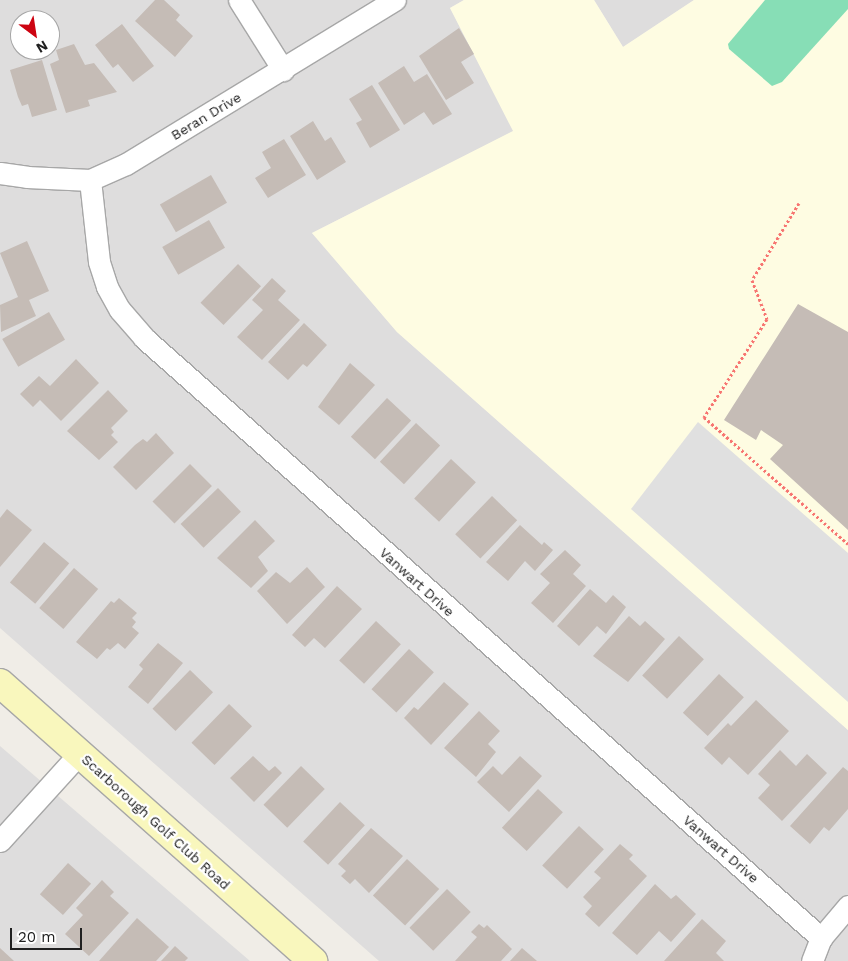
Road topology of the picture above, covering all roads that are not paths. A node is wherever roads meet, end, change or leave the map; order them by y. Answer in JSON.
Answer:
{"nodes":[{"id":1,"x":239,"y":0,"type":"edge"},
{"id":2,"x":396,"y":0,"type":"edge"},
{"id":3,"x":283,"y":70,"type":"junction"},
{"id":4,"x":0,"y":173,"type":"edge"},
{"id":5,"x":90,"y":180,"type":"junction"},
{"id":6,"x":0,"y":683,"type":"edge"},
{"id":7,"x":79,"y":754,"type":"junction"},
{"id":8,"x":0,"y":841,"type":"edge"},
{"id":9,"x":848,"y":906,"type":"edge"},
{"id":10,"x":821,"y":938,"type":"junction"},
{"id":11,"x":313,"y":961,"type":"edge"},
{"id":12,"x":812,"y":961,"type":"edge"}],
"edges":[{"from":1,"to":3,"type":"street"},
{"from":2,"to":3,"type":"street","name":"Beran Drive"},
{"from":3,"to":5,"type":"street","name":"Beran Drive"},
{"from":4,"to":5,"type":"street","name":"Beran Drive"},
{"from":5,"to":10,"type":"street","name":"Vanwart Drive"},
{"from":6,"to":7,"type":"street","name":"Scarborough Golf Club Road"},
{"from":7,"to":8,"type":"street"},
{"from":7,"to":11,"type":"street","name":"Scarborough Golf Club Road"},
{"from":9,"to":10,"type":"street"},
{"from":10,"to":12,"type":"street"}]}
